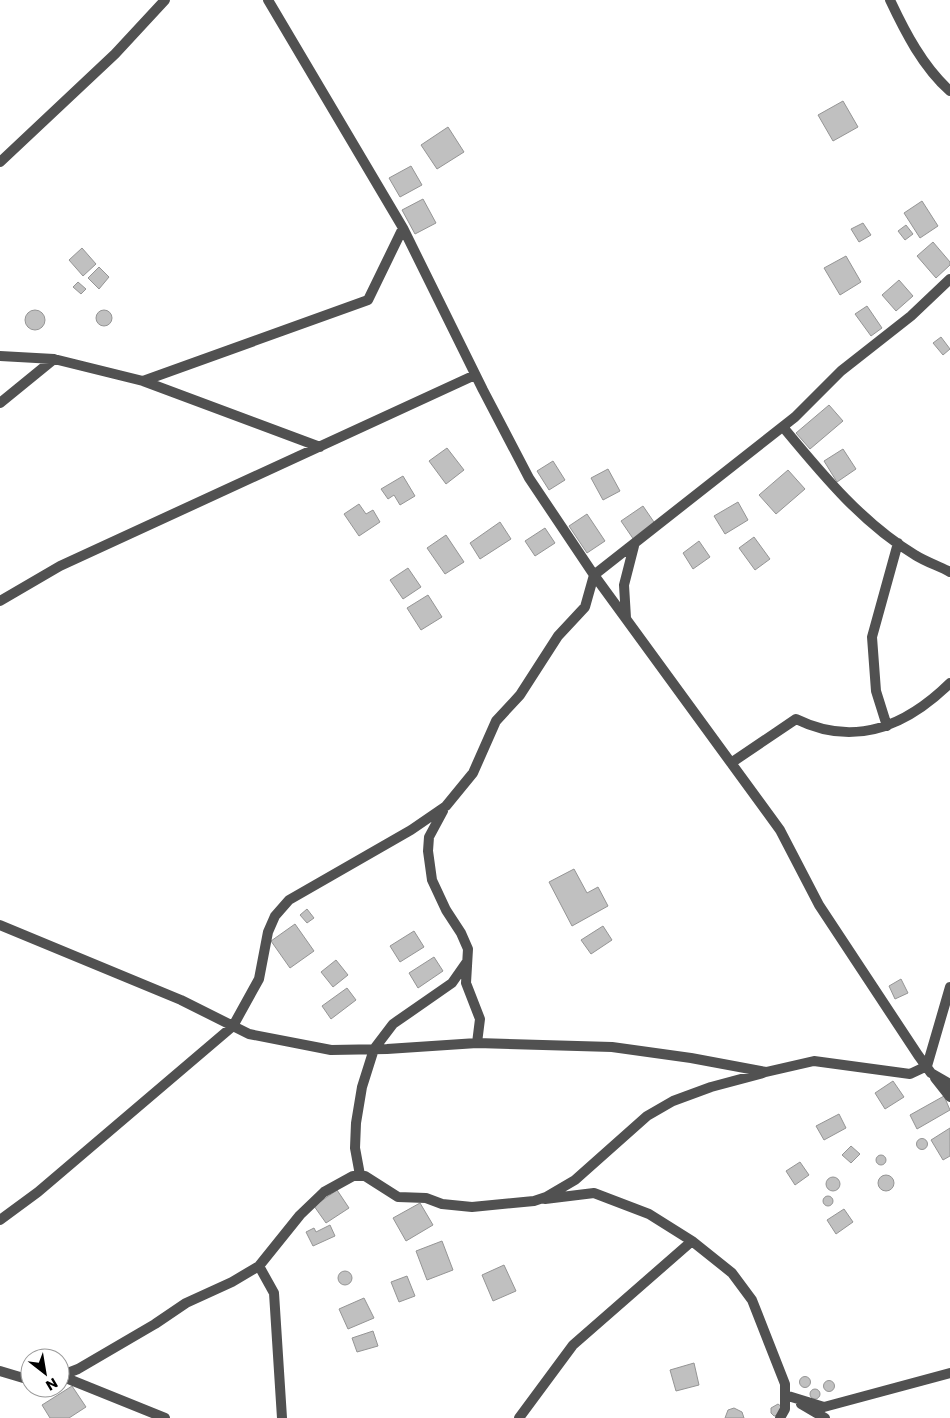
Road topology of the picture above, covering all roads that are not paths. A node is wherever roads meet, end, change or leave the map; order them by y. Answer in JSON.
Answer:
{"nodes":[{"id":1,"x":165,"y":0,"type":"edge"},
{"id":2,"x":268,"y":0,"type":"edge"},
{"id":3,"x":890,"y":0,"type":"edge"},
{"id":4,"x":950,"y":91,"type":"edge"},
{"id":5,"x":0,"y":162,"type":"edge"},
{"id":6,"x":403,"y":228,"type":"junction"},
{"id":7,"x":950,"y":279,"type":"edge"},
{"id":8,"x":0,"y":356,"type":"edge"},
{"id":9,"x":54,"y":359,"type":"junction"},
{"id":10,"x":475,"y":374,"type":"junction"},
{"id":11,"x":143,"y":382,"type":"junction"},
{"id":12,"x":0,"y":403,"type":"edge"},
{"id":13,"x":783,"y":427,"type":"junction"},
{"id":14,"x":320,"y":447,"type":"junction"},
{"id":15,"x":898,"y":543,"type":"junction"},
{"id":16,"x":634,"y":546,"type":"junction"},
{"id":17,"x":950,"y":572,"type":"edge"},
{"id":18,"x":594,"y":576,"type":"junction"},
{"id":19,"x":0,"y":601,"type":"edge"},
{"id":20,"x":626,"y":620,"type":"junction"},
{"id":21,"x":950,"y":683,"type":"edge"},
{"id":22,"x":887,"y":726,"type":"junction"},
{"id":23,"x":731,"y":763,"type":"junction"},
{"id":24,"x":446,"y":806,"type":"junction"},
{"id":25,"x":0,"y":925,"type":"edge"},
{"id":26,"x":466,"y":963,"type":"junction"},
{"id":27,"x":950,"y":987,"type":"edge"},
{"id":28,"x":233,"y":1026,"type":"junction"},
{"id":29,"x":477,"y":1043,"type":"junction"},
{"id":30,"x":374,"y":1049,"type":"junction"},
{"id":31,"x":929,"y":1069,"type":"junction"},
{"id":32,"x":766,"y":1072,"type":"junction"},
{"id":33,"x":950,"y":1084,"type":"edge"},
{"id":34,"x":950,"y":1097,"type":"edge"},
{"id":35,"x":360,"y":1175,"type":"junction"},
{"id":36,"x":534,"y":1201,"type":"junction"},
{"id":37,"x":0,"y":1220,"type":"edge"},
{"id":38,"x":692,"y":1241,"type":"junction"},
{"id":39,"x":259,"y":1266,"type":"junction"},
{"id":40,"x":0,"y":1371,"type":"edge"},
{"id":41,"x":70,"y":1372,"type":"edge"},
{"id":42,"x":950,"y":1373,"type":"edge"},
{"id":43,"x":20,"y":1377,"type":"edge"},
{"id":44,"x":70,"y":1380,"type":"edge"},
{"id":45,"x":785,"y":1395,"type":"junction"},
{"id":46,"x":165,"y":1418,"type":"edge"},
{"id":47,"x":282,"y":1418,"type":"edge"},
{"id":48,"x":519,"y":1418,"type":"edge"},
{"id":49,"x":780,"y":1418,"type":"edge"},
{"id":50,"x":825,"y":1418,"type":"edge"}],
"edges":[{"from":1,"to":5,"type":"street"},
{"from":2,"to":6,"type":"street"},
{"from":3,"to":4,"type":"street"},
{"from":6,"to":10,"type":"street"},
{"from":6,"to":11,"type":"street"},
{"from":7,"to":13,"type":"street"},
{"from":8,"to":9,"type":"street"},
{"from":9,"to":11,"type":"street"},
{"from":9,"to":12,"type":"street"},
{"from":10,"to":14,"type":"street"},
{"from":10,"to":18,"type":"street"},
{"from":11,"to":14,"type":"street"},
{"from":13,"to":15,"type":"street"},
{"from":13,"to":16,"type":"street"},
{"from":14,"to":19,"type":"street"},
{"from":15,"to":17,"type":"street"},
{"from":15,"to":22,"type":"street"},
{"from":16,"to":18,"type":"street"},
{"from":16,"to":20,"type":"street"},
{"from":18,"to":20,"type":"street"},
{"from":18,"to":24,"type":"street"},
{"from":20,"to":23,"type":"street"},
{"from":21,"to":22,"type":"street"},
{"from":22,"to":23,"type":"street"},
{"from":23,"to":31,"type":"street"},
{"from":24,"to":26,"type":"street"},
{"from":24,"to":28,"type":"street"},
{"from":25,"to":28,"type":"street"},
{"from":26,"to":29,"type":"street"},
{"from":26,"to":30,"type":"street"},
{"from":27,"to":31,"type":"street"},
{"from":28,"to":30,"type":"street"},
{"from":28,"to":37,"type":"street"},
{"from":29,"to":30,"type":"street"},
{"from":29,"to":32,"type":"street"},
{"from":30,"to":35,"type":"street"},
{"from":31,"to":32,"type":"street"},
{"from":31,"to":33,"type":"street"},
{"from":31,"to":34,"type":"street"},
{"from":32,"to":36,"type":"street"},
{"from":35,"to":36,"type":"street"},
{"from":35,"to":39,"type":"street"},
{"from":36,"to":38,"type":"street"},
{"from":38,"to":45,"type":"street"},
{"from":38,"to":48,"type":"street"},
{"from":39,"to":41,"type":"street"},
{"from":39,"to":47,"type":"street"},
{"from":40,"to":43,"type":"street"},
{"from":42,"to":45,"type":"street"},
{"from":44,"to":46,"type":"street"},
{"from":45,"to":49,"type":"street"},
{"from":45,"to":50,"type":"street"}]}
